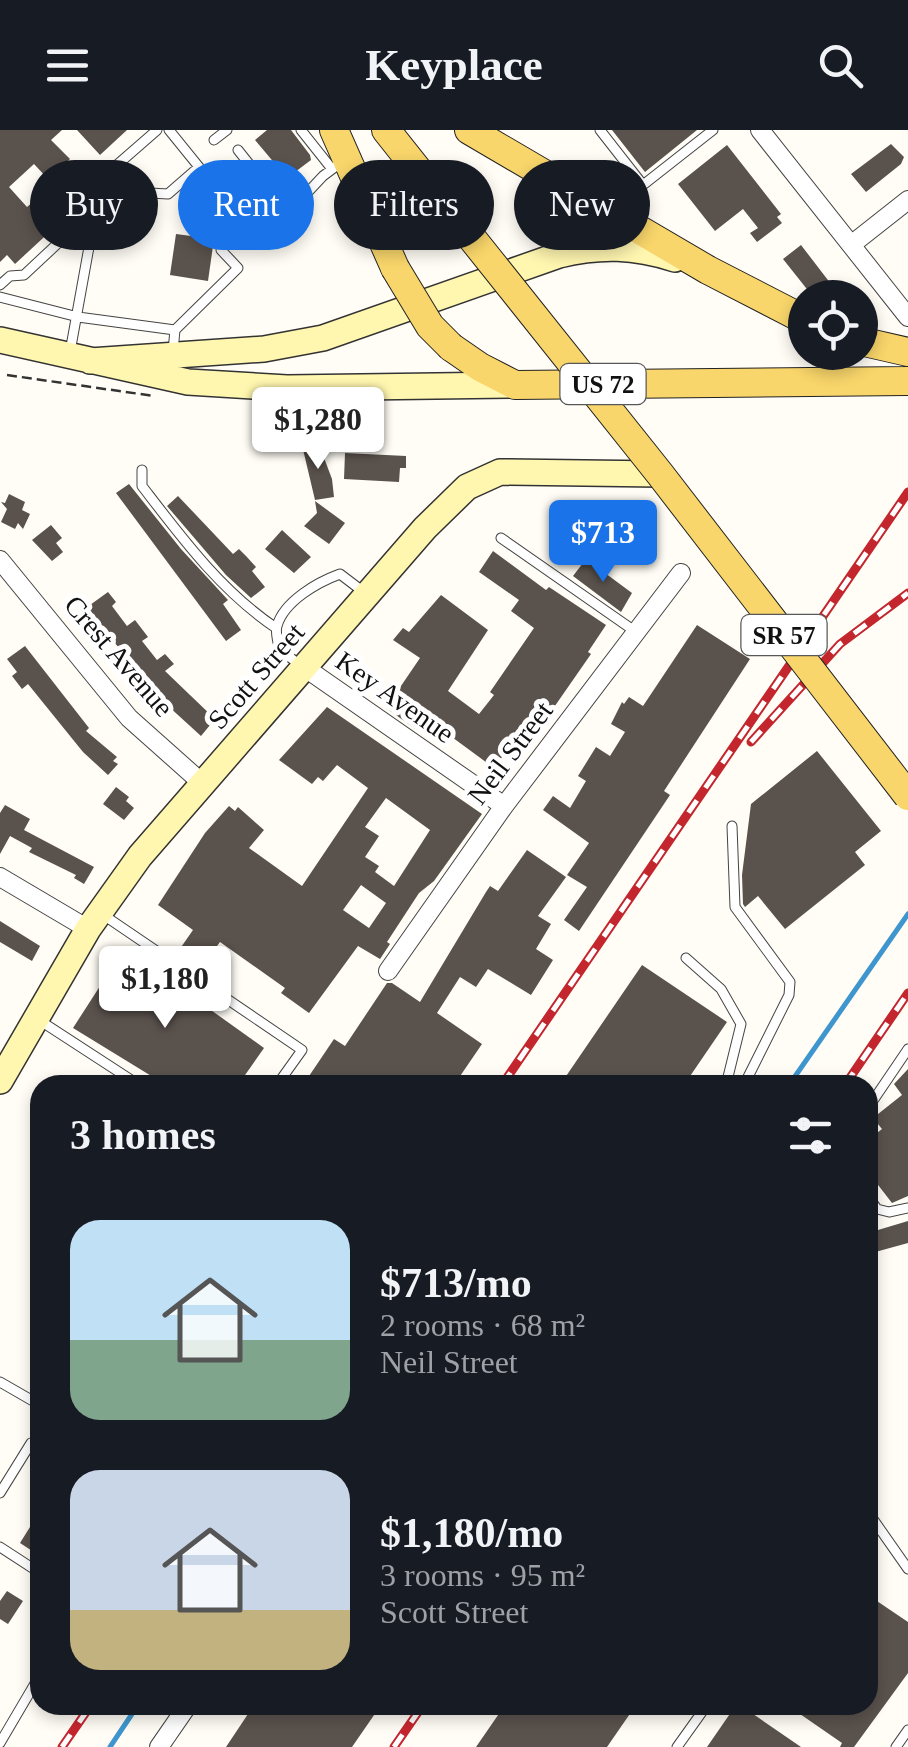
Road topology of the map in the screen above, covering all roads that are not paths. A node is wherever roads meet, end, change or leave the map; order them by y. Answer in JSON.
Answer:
{"nodes":[{"id":1,"x":157,"y":130,"type":"edge"},
{"id":2,"x":169,"y":130,"type":"edge"},
{"id":3,"x":227,"y":130,"type":"edge"},
{"id":4,"x":301,"y":130,"type":"edge"},
{"id":5,"x":334,"y":130,"type":"edge"},
{"id":6,"x":386,"y":130,"type":"edge"},
{"id":7,"x":469,"y":130,"type":"edge"},
{"id":8,"x":600,"y":130,"type":"edge"},
{"id":9,"x":713,"y":130,"type":"edge"},
{"id":10,"x":760,"y":130,"type":"edge"},
{"id":11,"x":214,"y":140,"type":"dead end"},
{"id":12,"x":238,"y":150,"type":"dead end"},
{"id":13,"x":335,"y":160,"type":"edge"},
{"id":14,"x":338,"y":160,"type":"edge"},
{"id":15,"x":334,"y":169,"type":"edge"},
{"id":16,"x":908,"y":200,"type":"edge"},
{"id":17,"x":851,"y":244,"type":"junction"},
{"id":18,"x":51,"y":250,"type":"edge"},
{"id":19,"x":90,"y":250,"type":"edge"},
{"id":20,"x":222,"y":250,"type":"dead end"},
{"id":21,"x":385,"y":250,"type":"edge"},
{"id":22,"x":708,"y":270,"type":"junction"},
{"id":23,"x":0,"y":285,"type":"edge"},
{"id":24,"x":0,"y":297,"type":"edge"},
{"id":25,"x":788,"y":312,"type":"edge"},
{"id":26,"x":78,"y":317,"type":"junction"},
{"id":27,"x":908,"y":317,"type":"edge"},
{"id":28,"x":0,"y":340,"type":"edge"},
{"id":29,"x":174,"y":342,"type":"junction"},
{"id":30,"x":878,"y":345,"type":"edge"},
{"id":31,"x":908,"y":352,"type":"edge"},
{"id":32,"x":79,"y":359,"type":"junction"},
{"id":33,"x":908,"y":381,"type":"edge"},
{"id":34,"x":515,"y":385,"type":"junction"},
{"id":35,"x":142,"y":470,"type":"dead end"},
{"id":36,"x":660,"y":474,"type":"junction"},
{"id":37,"x":501,"y":538,"type":"dead end"},
{"id":38,"x":0,"y":560,"type":"edge"},
{"id":39,"x":682,"y":572,"type":"dead end"},
{"id":40,"x":368,"y":594,"type":"junction"},
{"id":41,"x":276,"y":628,"type":"junction"},
{"id":42,"x":636,"y":632,"type":"junction"},
{"id":43,"x":304,"y":668,"type":"junction"},
{"id":44,"x":202,"y":783,"type":"junction"},
{"id":45,"x":908,"y":796,"type":"edge"},
{"id":46,"x":504,"y":806,"type":"junction"},
{"id":47,"x":732,"y":826,"type":"dead end"},
{"id":48,"x":0,"y":878,"type":"edge"},
{"id":49,"x":94,"y":921,"type":"junction"},
{"id":50,"x":686,"y":958,"type":"dead end"},
{"id":51,"x":388,"y":971,"type":"dead end"},
{"id":52,"x":36,"y":1018,"type":"junction"},
{"id":53,"x":908,"y":1049,"type":"edge"},
{"id":54,"x":123,"y":1075,"type":"edge"},
{"id":55,"x":284,"y":1075,"type":"edge"},
{"id":56,"x":728,"y":1075,"type":"edge"},
{"id":57,"x":749,"y":1075,"type":"edge"},
{"id":58,"x":0,"y":1081,"type":"edge"},
{"id":59,"x":878,"y":1093,"type":"edge"},
{"id":60,"x":908,"y":1208,"type":"edge"},
{"id":61,"x":878,"y":1209,"type":"edge"},
{"id":62,"x":0,"y":1382,"type":"edge"},
{"id":63,"x":30,"y":1399,"type":"edge"},
{"id":64,"x":30,"y":1446,"type":"edge"},
{"id":65,"x":0,"y":1493,"type":"edge"},
{"id":66,"x":878,"y":1526,"type":"edge"},
{"id":67,"x":0,"y":1547,"type":"edge"},
{"id":68,"x":30,"y":1566,"type":"edge"},
{"id":69,"x":908,"y":1569,"type":"edge"},
{"id":70,"x":30,"y":1692,"type":"edge"},
{"id":71,"x":181,"y":1715,"type":"edge"},
{"id":72,"x":701,"y":1715,"type":"edge"},
{"id":73,"x":908,"y":1730,"type":"edge"},
{"id":74,"x":0,"y":1743,"type":"edge"},
{"id":75,"x":159,"y":1747,"type":"edge"},
{"id":76,"x":677,"y":1747,"type":"edge"},
{"id":77,"x":896,"y":1747,"type":"edge"}],
"edges":[{"from":1,"to":2,"type":"lane"},
{"from":3,"to":11,"type":"lane"},
{"from":4,"to":13,"type":"lane"},
{"from":5,"to":14,"type":"main road","number":"US 72"},
{"from":6,"to":36,"type":"main road","number":"SR 57","bridge":true},
{"from":7,"to":22,"type":"main road"},
{"from":8,"to":9,"type":"lane"},
{"from":10,"to":17,"type":"street"},
{"from":12,"to":15,"type":"lane"},
{"from":16,"to":17,"type":"street"},
{"from":17,"to":27,"type":"street"},
{"from":18,"to":23,"type":"lane"},
{"from":19,"to":26,"type":"lane"},
{"from":20,"to":29,"type":"lane"},
{"from":21,"to":34,"type":"main road","number":"US 72","bridge":true},
{"from":22,"to":25,"type":"main road"},
{"from":22,"to":29,"type":"main road"},
{"from":24,"to":26,"type":"lane"},
{"from":26,"to":29,"type":"lane"},
{"from":26,"to":32,"type":"lane"},
{"from":28,"to":32,"type":"main road"},
{"from":29,"to":32,"type":"main road"},
{"from":30,"to":31,"type":"main road"},
{"from":32,"to":34,"type":"main road"},
{"from":33,"to":34,"type":"main road","number":"US 72"},
{"from":35,"to":41,"type":"lane"},
{"from":36,"to":40,"type":"main road","name":"Scott Street"},
{"from":36,"to":45,"type":"main road","number":"SR 57","bridge":true},
{"from":37,"to":42,"type":"lane"},
{"from":38,"to":44,"type":"street","name":"Crest Avenue"},
{"from":39,"to":42,"type":"street","name":"Neil Street"},
{"from":40,"to":41,"type":"lane"},
{"from":40,"to":43,"type":"main road","name":"Scott Street"},
{"from":41,"to":43,"type":"lane"},
{"from":42,"to":46,"type":"street","name":"Neil Street"},
{"from":43,"to":44,"type":"main road","name":"Scott Street"},
{"from":43,"to":46,"type":"street","name":"Key Avenue"},
{"from":44,"to":49,"type":"main road","name":"Scott Street"},
{"from":46,"to":51,"type":"street","name":"Neil Street"},
{"from":47,"to":57,"type":"lane"},
{"from":48,"to":49,"type":"street"},
{"from":49,"to":52,"type":"main road","name":"Scott Street"},
{"from":49,"to":55,"type":"lane"},
{"from":50,"to":56,"type":"lane"},
{"from":52,"to":54,"type":"lane"},
{"from":52,"to":58,"type":"main road","name":"Scott Street"},
{"from":53,"to":59,"type":"lane"},
{"from":60,"to":61,"type":"lane"},
{"from":62,"to":63,"type":"lane"},
{"from":64,"to":65,"type":"lane"},
{"from":66,"to":69,"type":"lane"},
{"from":67,"to":68,"type":"lane"},
{"from":70,"to":74,"type":"lane"},
{"from":71,"to":75,"type":"street"},
{"from":72,"to":76,"type":"lane"},
{"from":73,"to":77,"type":"lane"}]}
